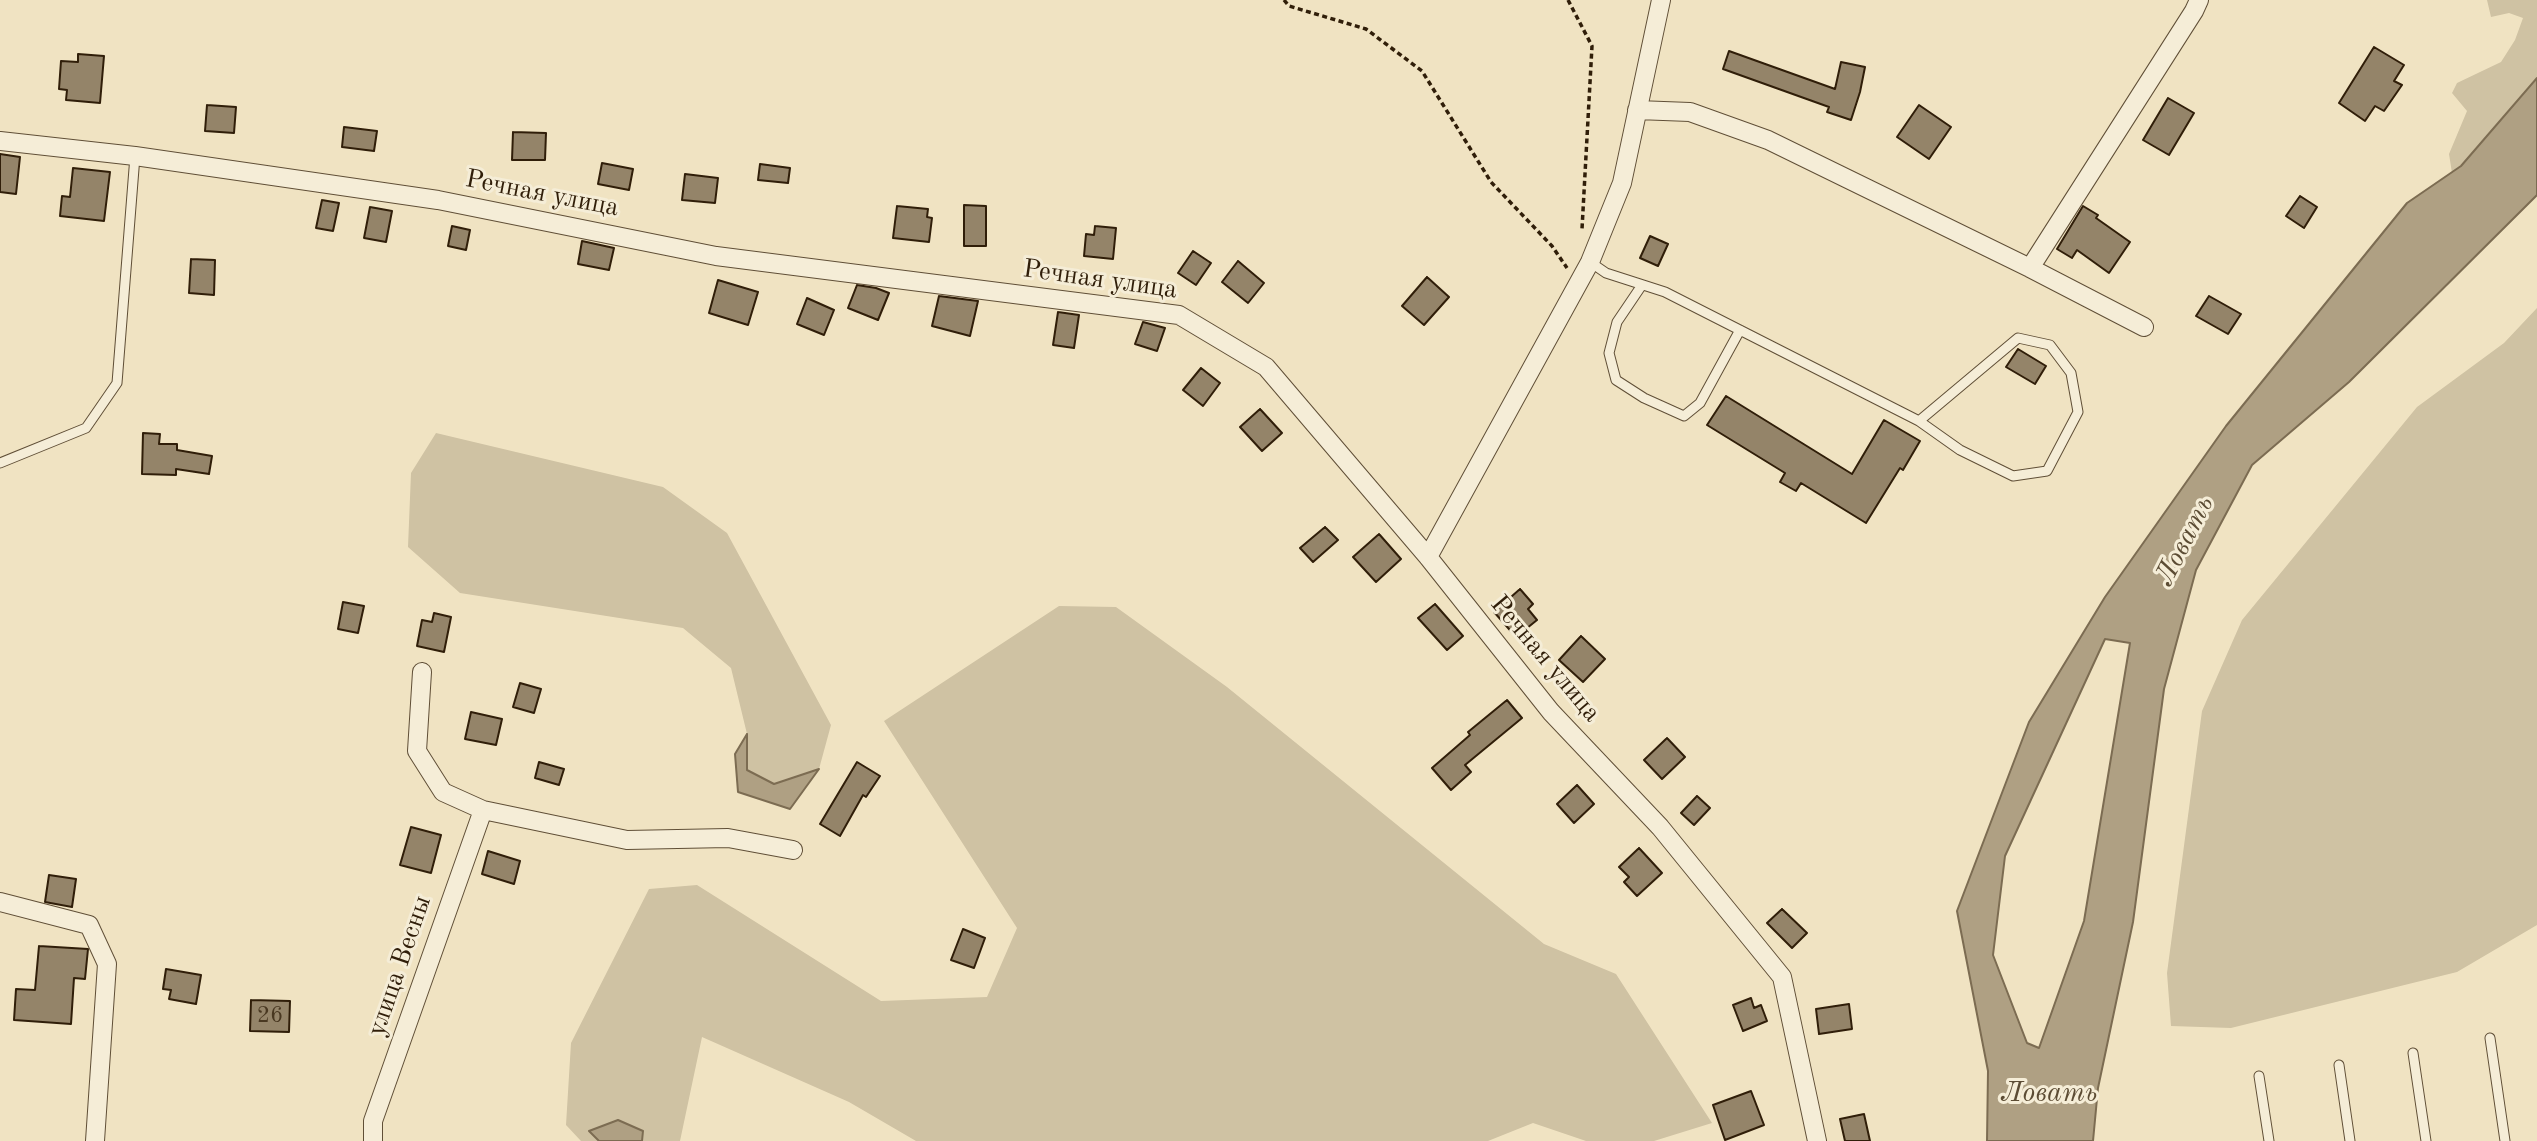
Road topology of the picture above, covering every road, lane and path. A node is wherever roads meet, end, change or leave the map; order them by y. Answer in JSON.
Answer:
{"nodes":[{"id":1,"x":1284,"y":0,"type":"edge"},
{"id":2,"x":1568,"y":0,"type":"edge"},
{"id":3,"x":1661,"y":0,"type":"edge"},
{"id":4,"x":2199,"y":0,"type":"edge"},
{"id":5,"x":1637,"y":110,"type":"junction"},
{"id":6,"x":0,"y":141,"type":"edge"},
{"id":7,"x":135,"y":156,"type":"junction"},
{"id":8,"x":1581,"y":242,"type":"dead end"},
{"id":9,"x":1590,"y":262,"type":"junction"},
{"id":10,"x":2030,"y":268,"type":"junction"},
{"id":11,"x":1578,"y":284,"type":"junction"},
{"id":12,"x":1642,"y":285,"type":"junction"},
{"id":13,"x":2144,"y":327,"type":"dead end"},
{"id":14,"x":1740,"y":330,"type":"junction"},
{"id":15,"x":1919,"y":421,"type":"junction"},
{"id":16,"x":0,"y":463,"type":"edge"},
{"id":17,"x":1428,"y":557,"type":"junction"},
{"id":18,"x":422,"y":672,"type":"dead end"},
{"id":19,"x":483,"y":810,"type":"junction"},
{"id":20,"x":793,"y":850,"type":"dead end"},
{"id":21,"x":0,"y":902,"type":"edge"},
{"id":22,"x":2490,"y":1038,"type":"dead end"},
{"id":23,"x":2413,"y":1053,"type":"dead end"},
{"id":24,"x":2339,"y":1065,"type":"dead end"},
{"id":25,"x":2259,"y":1076,"type":"dead end"},
{"id":26,"x":95,"y":1141,"type":"edge"},
{"id":27,"x":373,"y":1141,"type":"edge"},
{"id":28,"x":1817,"y":1141,"type":"edge"},
{"id":29,"x":2269,"y":1141,"type":"edge"},
{"id":30,"x":2350,"y":1141,"type":"edge"},
{"id":31,"x":2426,"y":1141,"type":"edge"},
{"id":32,"x":2505,"y":1141,"type":"edge"}],
"edges":[{"from":1,"to":11,"type":"path"},
{"from":2,"to":8,"type":"path"},
{"from":3,"to":5,"type":"street"},
{"from":4,"to":10,"type":"street"},
{"from":5,"to":9,"type":"street"},
{"from":5,"to":10,"type":"street"},
{"from":6,"to":7,"type":"street","name":"Речная улица"},
{"from":7,"to":16,"type":"lane"},
{"from":7,"to":17,"type":"street","name":"Речная улица"},
{"from":9,"to":11,"type":"street"},
{"from":9,"to":12,"type":"lane"},
{"from":10,"to":13,"type":"street"},
{"from":11,"to":17,"type":"street"},
{"from":12,"to":14,"type":"lane"},
{"from":12,"to":14,"type":"lane"},
{"from":14,"to":15,"type":"lane"},
{"from":15,"to":15,"type":"lane"},
{"from":17,"to":28,"type":"street","name":"Речная улица"},
{"from":18,"to":19,"type":"street"},
{"from":19,"to":20,"type":"street"},
{"from":19,"to":27,"type":"street","name":"улица Весны"},
{"from":21,"to":26,"type":"street"},
{"from":22,"to":32,"type":"lane"},
{"from":23,"to":31,"type":"lane"},
{"from":24,"to":30,"type":"lane"},
{"from":25,"to":29,"type":"lane"}]}
